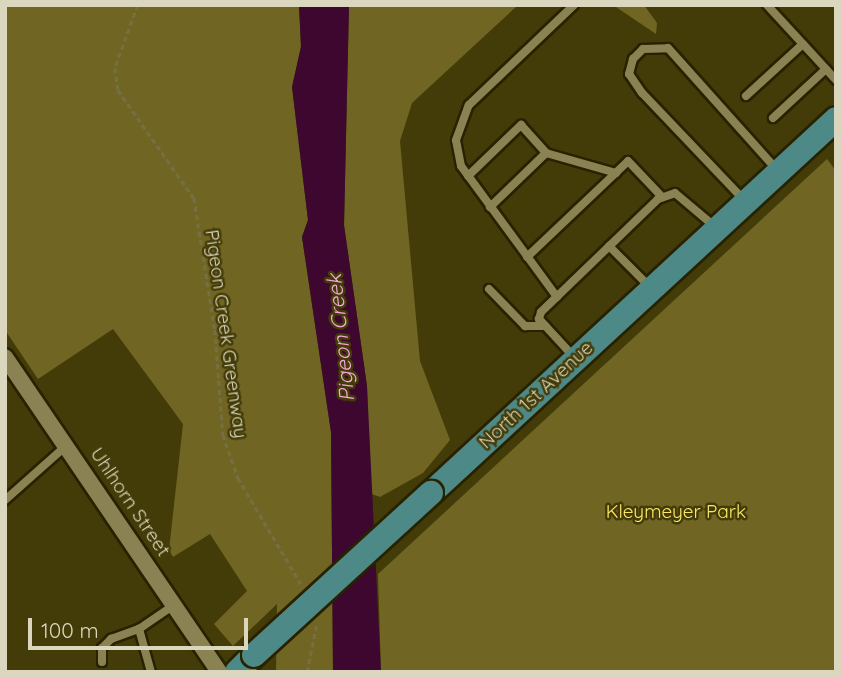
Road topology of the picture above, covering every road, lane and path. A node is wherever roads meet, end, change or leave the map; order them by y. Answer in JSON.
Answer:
{"nodes":[{"id":1,"x":138,"y":5,"type":"edge"},
{"id":2,"x":574,"y":5,"type":"edge"},
{"id":3,"x":767,"y":5,"type":"edge"},
{"id":4,"x":803,"y":44,"type":"junction"},
{"id":5,"x":826,"y":69,"type":"junction"},
{"id":6,"x":836,"y":80,"type":"edge"},
{"id":7,"x":746,"y":96,"type":"dead end"},
{"id":8,"x":773,"y":118,"type":"dead end"},
{"id":9,"x":829,"y":129,"type":"edge"},
{"id":10,"x":546,"y":153,"type":"junction"},
{"id":11,"x":778,"y":172,"type":"junction"},
{"id":12,"x":616,"y":173,"type":"junction"},
{"id":13,"x":468,"y":176,"type":"junction"},
{"id":14,"x":662,"y":197,"type":"junction"},
{"id":15,"x":746,"y":202,"type":"junction"},
{"id":16,"x":490,"y":206,"type":"junction"},
{"id":17,"x":716,"y":228,"type":"junction"},
{"id":18,"x":609,"y":246,"type":"junction"},
{"id":19,"x":527,"y":257,"type":"junction"},
{"id":20,"x":652,"y":288,"type":"junction"},
{"id":21,"x":489,"y":289,"type":"dead end"},
{"id":22,"x":557,"y":297,"type":"junction"},
{"id":23,"x":545,"y":326,"type":"junction"},
{"id":24,"x":5,"y":357,"type":"edge"},
{"id":25,"x":576,"y":359,"type":"junction"},
{"id":26,"x":66,"y":445,"type":"junction"},
{"id":27,"x":5,"y":500,"type":"edge"},
{"id":28,"x":305,"y":594,"type":"dead end"},
{"id":29,"x":174,"y":605,"type":"junction"},
{"id":30,"x":314,"y":620,"type":"dead end"},
{"id":31,"x":139,"y":629,"type":"junction"},
{"id":32,"x":102,"y":662,"type":"dead end"},
{"id":33,"x":245,"y":663,"type":"edge"},
{"id":34,"x":151,"y":672,"type":"edge"},
{"id":35,"x":219,"y":672,"type":"edge"},
{"id":36,"x":307,"y":672,"type":"edge"}],
"edges":[{"from":1,"to":28,"type":"path","name":"Pigeon Creek Greenway"},
{"from":2,"to":13,"type":"lane"},
{"from":3,"to":4,"type":"lane"},
{"from":4,"to":5,"type":"lane"},
{"from":4,"to":7,"type":"lane"},
{"from":5,"to":6,"type":"lane"},
{"from":5,"to":8,"type":"lane"},
{"from":9,"to":11,"type":"main road","name":"North 1st Avenue"},
{"from":10,"to":12,"type":"lane"},
{"from":10,"to":13,"type":"lane"},
{"from":10,"to":16,"type":"lane"},
{"from":11,"to":15,"type":"main road","name":"North 1st Avenue"},
{"from":11,"to":15,"type":"lane"},
{"from":12,"to":14,"type":"lane"},
{"from":12,"to":19,"type":"lane"},
{"from":13,"to":16,"type":"lane"},
{"from":14,"to":17,"type":"lane"},
{"from":14,"to":18,"type":"lane"},
{"from":15,"to":17,"type":"main road","name":"North 1st Avenue"},
{"from":16,"to":19,"type":"lane"},
{"from":17,"to":20,"type":"main road","name":"North 1st Avenue"},
{"from":18,"to":20,"type":"lane"},
{"from":18,"to":22,"type":"lane"},
{"from":19,"to":22,"type":"lane"},
{"from":20,"to":25,"type":"main road","name":"North 1st Avenue"},
{"from":21,"to":23,"type":"lane"},
{"from":22,"to":23,"type":"lane"},
{"from":23,"to":25,"type":"lane"},
{"from":24,"to":26,"type":"street","name":"Uhlhorn Street"},
{"from":25,"to":33,"type":"main road","name":"North 1st Avenue","bridge":true},
{"from":26,"to":27,"type":"lane"},
{"from":26,"to":29,"type":"street","name":"Uhlhorn Street"},
{"from":29,"to":31,"type":"lane"},
{"from":29,"to":35,"type":"street","name":"Uhlhorn Street"},
{"from":30,"to":36,"type":"path"},
{"from":31,"to":32,"type":"lane"},
{"from":31,"to":34,"type":"lane"}]}
